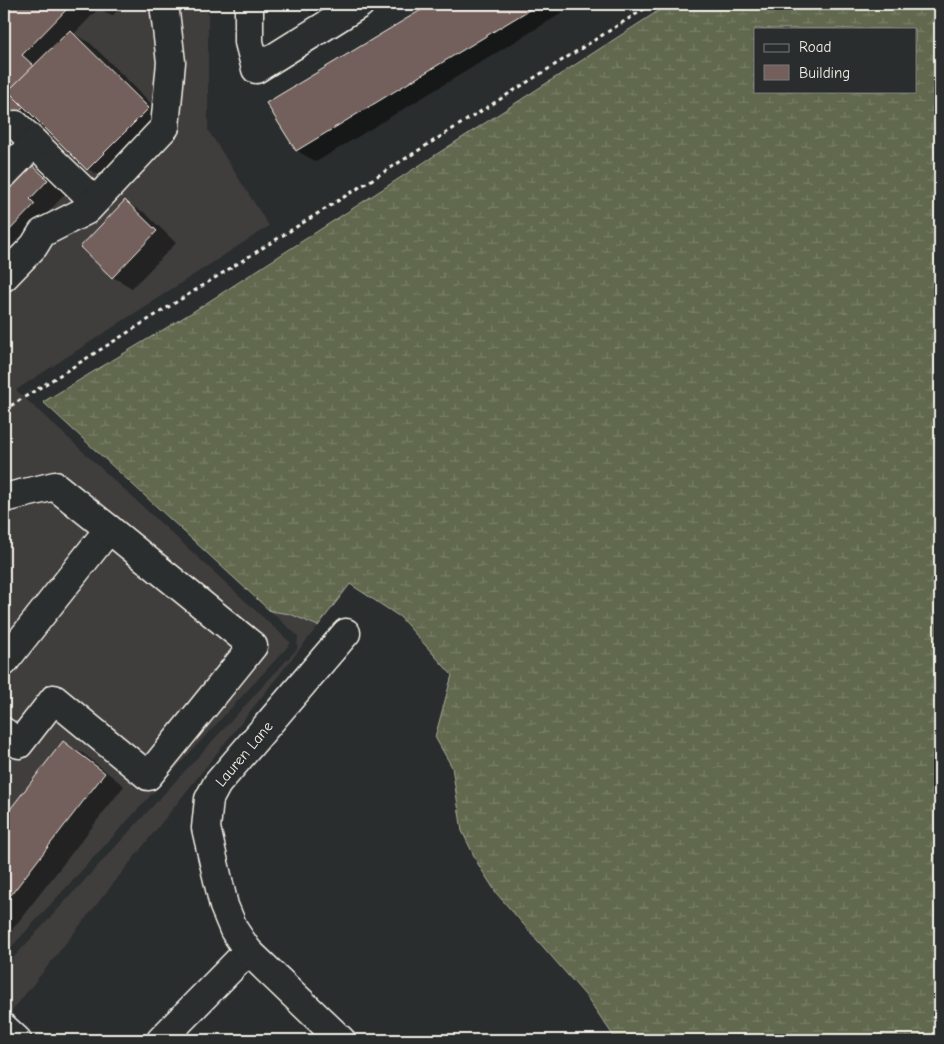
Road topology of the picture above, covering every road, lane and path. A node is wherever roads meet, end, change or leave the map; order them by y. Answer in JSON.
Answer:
{"nodes":[{"id":1,"x":164,"y":4,"type":"edge"},
{"id":2,"x":249,"y":4,"type":"edge"},
{"id":3,"x":360,"y":4,"type":"edge"},
{"id":4,"x":652,"y":4,"type":"edge"},
{"id":5,"x":4,"y":174,"type":"edge"},
{"id":6,"x":94,"y":201,"type":"junction"},
{"id":7,"x":4,"y":277,"type":"edge"},
{"id":8,"x":4,"y":410,"type":"edge"},
{"id":9,"x":4,"y":498,"type":"edge"},
{"id":10,"x":109,"y":529,"type":"junction"},
{"id":11,"x":346,"y":633,"type":"dead end"},
{"id":12,"x":4,"y":662,"type":"edge"},
{"id":13,"x":4,"y":732,"type":"edge"},
{"id":14,"x":248,"y":951,"type":"junction"},
{"id":15,"x":4,"y":1028,"type":"edge"},
{"id":16,"x":17,"y":1040,"type":"edge"},
{"id":17,"x":161,"y":1040,"type":"edge"},
{"id":18,"x":342,"y":1040,"type":"edge"}],
"edges":[{"from":1,"to":6,"type":"street"},
{"from":2,"to":3,"type":"street"},
{"from":4,"to":8,"type":"path"},
{"from":5,"to":6,"type":"street"},
{"from":6,"to":7,"type":"street"},
{"from":9,"to":10,"type":"street"},
{"from":10,"to":12,"type":"street"},
{"from":10,"to":13,"type":"street"},
{"from":11,"to":14,"type":"street","name":"Lauren Lane"},
{"from":14,"to":17,"type":"street"},
{"from":14,"to":18,"type":"street","name":"Lauren Lane"},
{"from":15,"to":16,"type":"street"}]}
